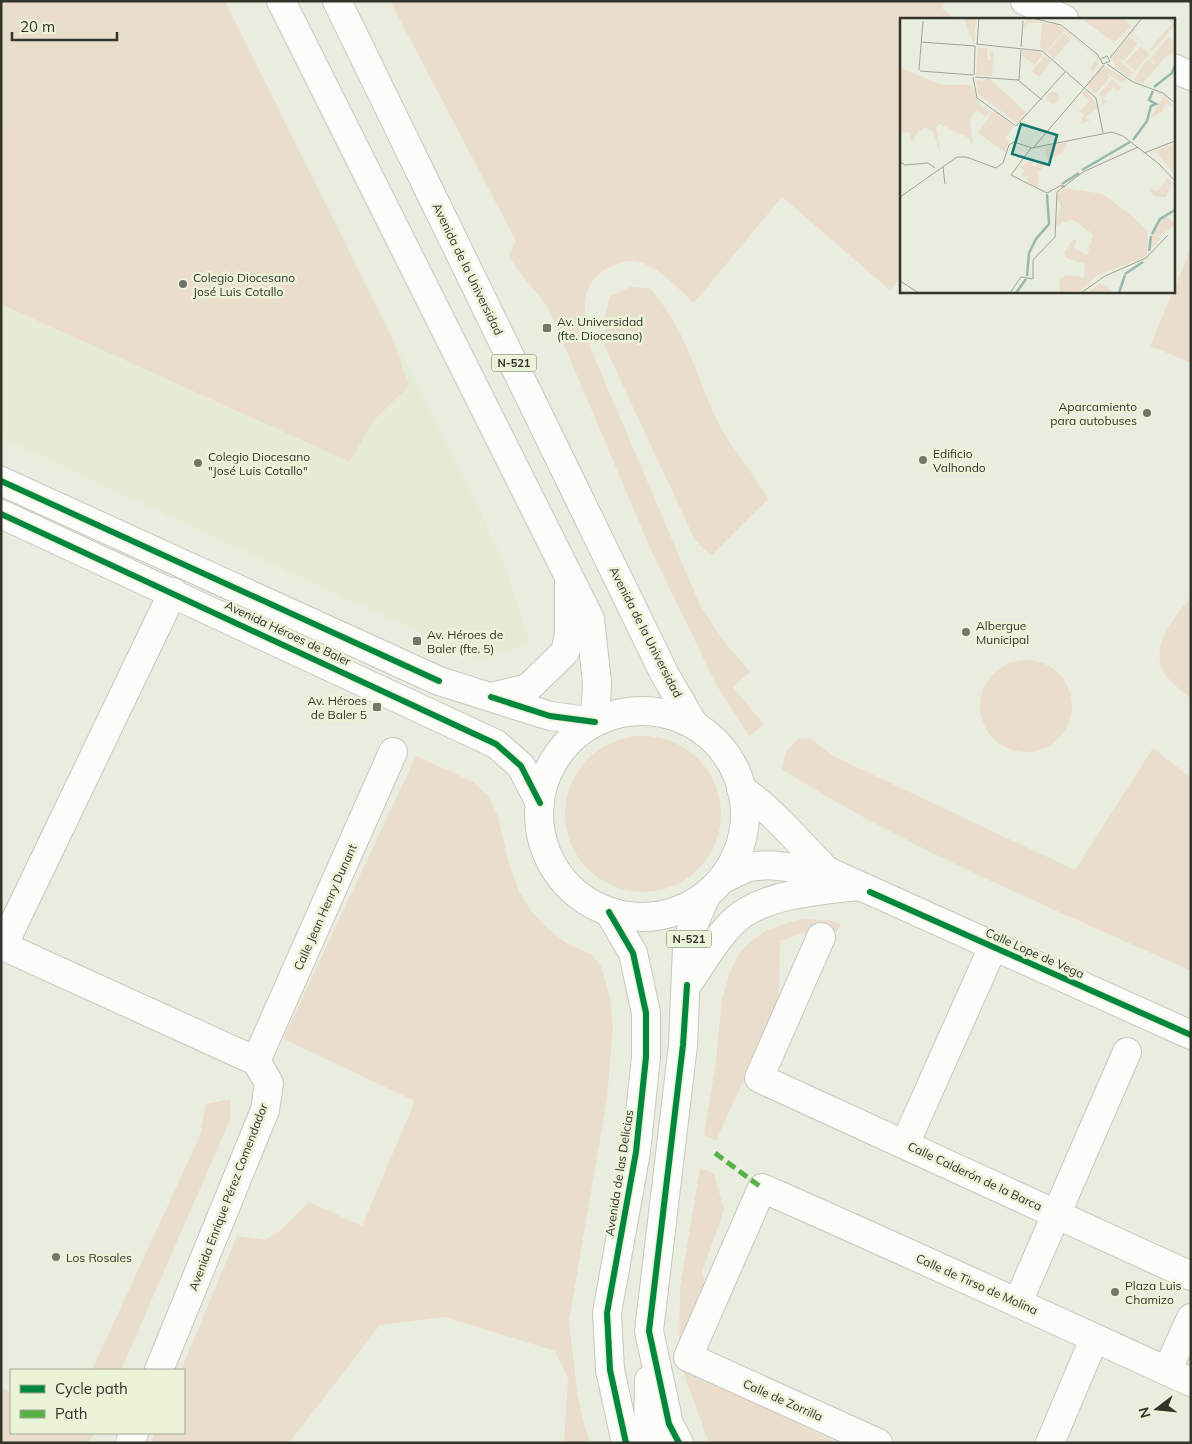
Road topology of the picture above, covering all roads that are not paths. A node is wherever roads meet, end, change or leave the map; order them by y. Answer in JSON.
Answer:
{"nodes":[{"id":1,"x":281,"y":1,"type":"edge"},
{"id":2,"x":337,"y":1,"type":"edge"},
{"id":3,"x":1025,"y":1,"type":"edge"},
{"id":4,"x":1062,"y":18,"type":"edge"},
{"id":5,"x":1174,"y":68,"type":"edge"},
{"id":6,"x":1191,"y":76,"type":"edge"},
{"id":7,"x":1,"y":481,"type":"edge"},
{"id":8,"x":1,"y":514,"type":"edge"},
{"id":9,"x":570,"y":577,"type":"junction"},
{"id":10,"x":173,"y":592,"type":"junction"},
{"id":11,"x":491,"y":697,"type":"junction"},
{"id":12,"x":595,"y":722,"type":"junction"},
{"id":13,"x":693,"y":724,"type":"junction"},
{"id":14,"x":393,"y":752,"type":"dead end"},
{"id":15,"x":742,"y":789,"type":"junction"},
{"id":16,"x":540,"y":804,"type":"junction"},
{"id":17,"x":827,"y":871,"type":"junction"},
{"id":18,"x":859,"y":886,"type":"junction"},
{"id":19,"x":714,"y":888,"type":"junction"},
{"id":20,"x":610,"y":912,"type":"junction"},
{"id":21,"x":821,"y":937,"type":"dead end"},
{"id":22,"x":2,"y":946,"type":"edge"},
{"id":23,"x":993,"y":947,"type":"junction"},
{"id":24,"x":687,"y":985,"type":"junction"},
{"id":25,"x":1191,"y":1035,"type":"edge"},
{"id":26,"x":1127,"y":1052,"type":"dead end"},
{"id":27,"x":256,"y":1061,"type":"junction"},
{"id":28,"x":905,"y":1144,"type":"junction"},
{"id":29,"x":1057,"y":1214,"type":"junction"},
{"id":30,"x":1191,"y":1276,"type":"edge"},
{"id":31,"x":1018,"y":1302,"type":"junction"},
{"id":32,"x":1191,"y":1318,"type":"edge"},
{"id":33,"x":649,"y":1331,"type":"junction"},
{"id":34,"x":1094,"y":1339,"type":"junction"},
{"id":35,"x":688,"y":1357,"type":"joint"},
{"id":36,"x":159,"y":1369,"type":"edge"},
{"id":37,"x":1179,"y":1376,"type":"edge"},
{"id":38,"x":626,"y":1443,"type":"edge"},
{"id":39,"x":652,"y":1443,"type":"edge"},
{"id":40,"x":679,"y":1443,"type":"edge"},
{"id":41,"x":878,"y":1443,"type":"edge"},
{"id":42,"x":1050,"y":1443,"type":"edge"}],
"edges":[{"from":1,"to":9,"type":"main road"},
{"from":2,"to":13,"type":"main road","name":"Avenida de la Universidad","number":"N-521"},
{"from":3,"to":4,"type":"main road"},
{"from":5,"to":6,"type":"main road"},
{"from":7,"to":11,"type":"main road","name":"Avenida Héroes de Baler"},
{"from":8,"to":10,"type":"main road","name":"Avenida Héroes de Baler"},
{"from":9,"to":11,"type":"main road"},
{"from":9,"to":12,"type":"main road"},
{"from":10,"to":16,"type":"main road","name":"Avenida Héroes de Baler"},
{"from":10,"to":22,"type":"main road"},
{"from":11,"to":12,"type":"main road","name":"Avenida Héroes de Baler"},
{"from":12,"to":13,"type":"main road"},
{"from":12,"to":16,"type":"main road"},
{"from":13,"to":15,"type":"main road"},
{"from":14,"to":27,"type":"main road","name":"Calle Jean Henry Dunant"},
{"from":15,"to":17,"type":"main road","name":"Calle Lope de Vega"},
{"from":15,"to":19,"type":"main road"},
{"from":16,"to":20,"type":"main road","name":"Calle Lope de Vega"},
{"from":17,"to":18,"type":"main road","name":"Calle Lope de Vega"},
{"from":17,"to":19,"type":"main road","name":"Calle Lope de Vega"},
{"from":18,"to":23,"type":"main road","name":"Calle Lope de Vega"},
{"from":18,"to":24,"type":"main road"},
{"from":19,"to":20,"type":"main road","name":"Calle Lope de Vega"},
{"from":19,"to":24,"type":"main road","number":"N-521"},
{"from":20,"to":38,"type":"main road","name":"Avenida de las Delicias"},
{"from":21,"to":28,"type":"main road","name":"Calle Calderón de la Barca"},
{"from":22,"to":27,"type":"main road"},
{"from":23,"to":25,"type":"main road","name":"Calle Lope de Vega"},
{"from":23,"to":28,"type":"main road"},
{"from":24,"to":33,"type":"main road","number":"N-521"},
{"from":26,"to":29,"type":"main road"},
{"from":27,"to":36,"type":"main road","name":"Avenida Enrique Pérez Comendador"},
{"from":28,"to":29,"type":"main road","name":"Calle Calderón de la Barca"},
{"from":29,"to":30,"type":"main road","name":"Calle Calderón de la Barca"},
{"from":29,"to":31,"type":"main road"},
{"from":31,"to":34,"type":"main road","name":"Calle de Tirso de Molina"},
{"from":31,"to":35,"type":"main road","name":"Calle de Tirso de Molina"},
{"from":32,"to":37,"type":"main road"},
{"from":33,"to":39,"type":"main road"},
{"from":33,"to":40,"type":"main road","number":"N-521"},
{"from":34,"to":37,"type":"main road","name":"Calle de Tirso de Molina"},
{"from":34,"to":42,"type":"main road"},
{"from":35,"to":41,"type":"main road","name":"Calle de Zorrilla"}]}
